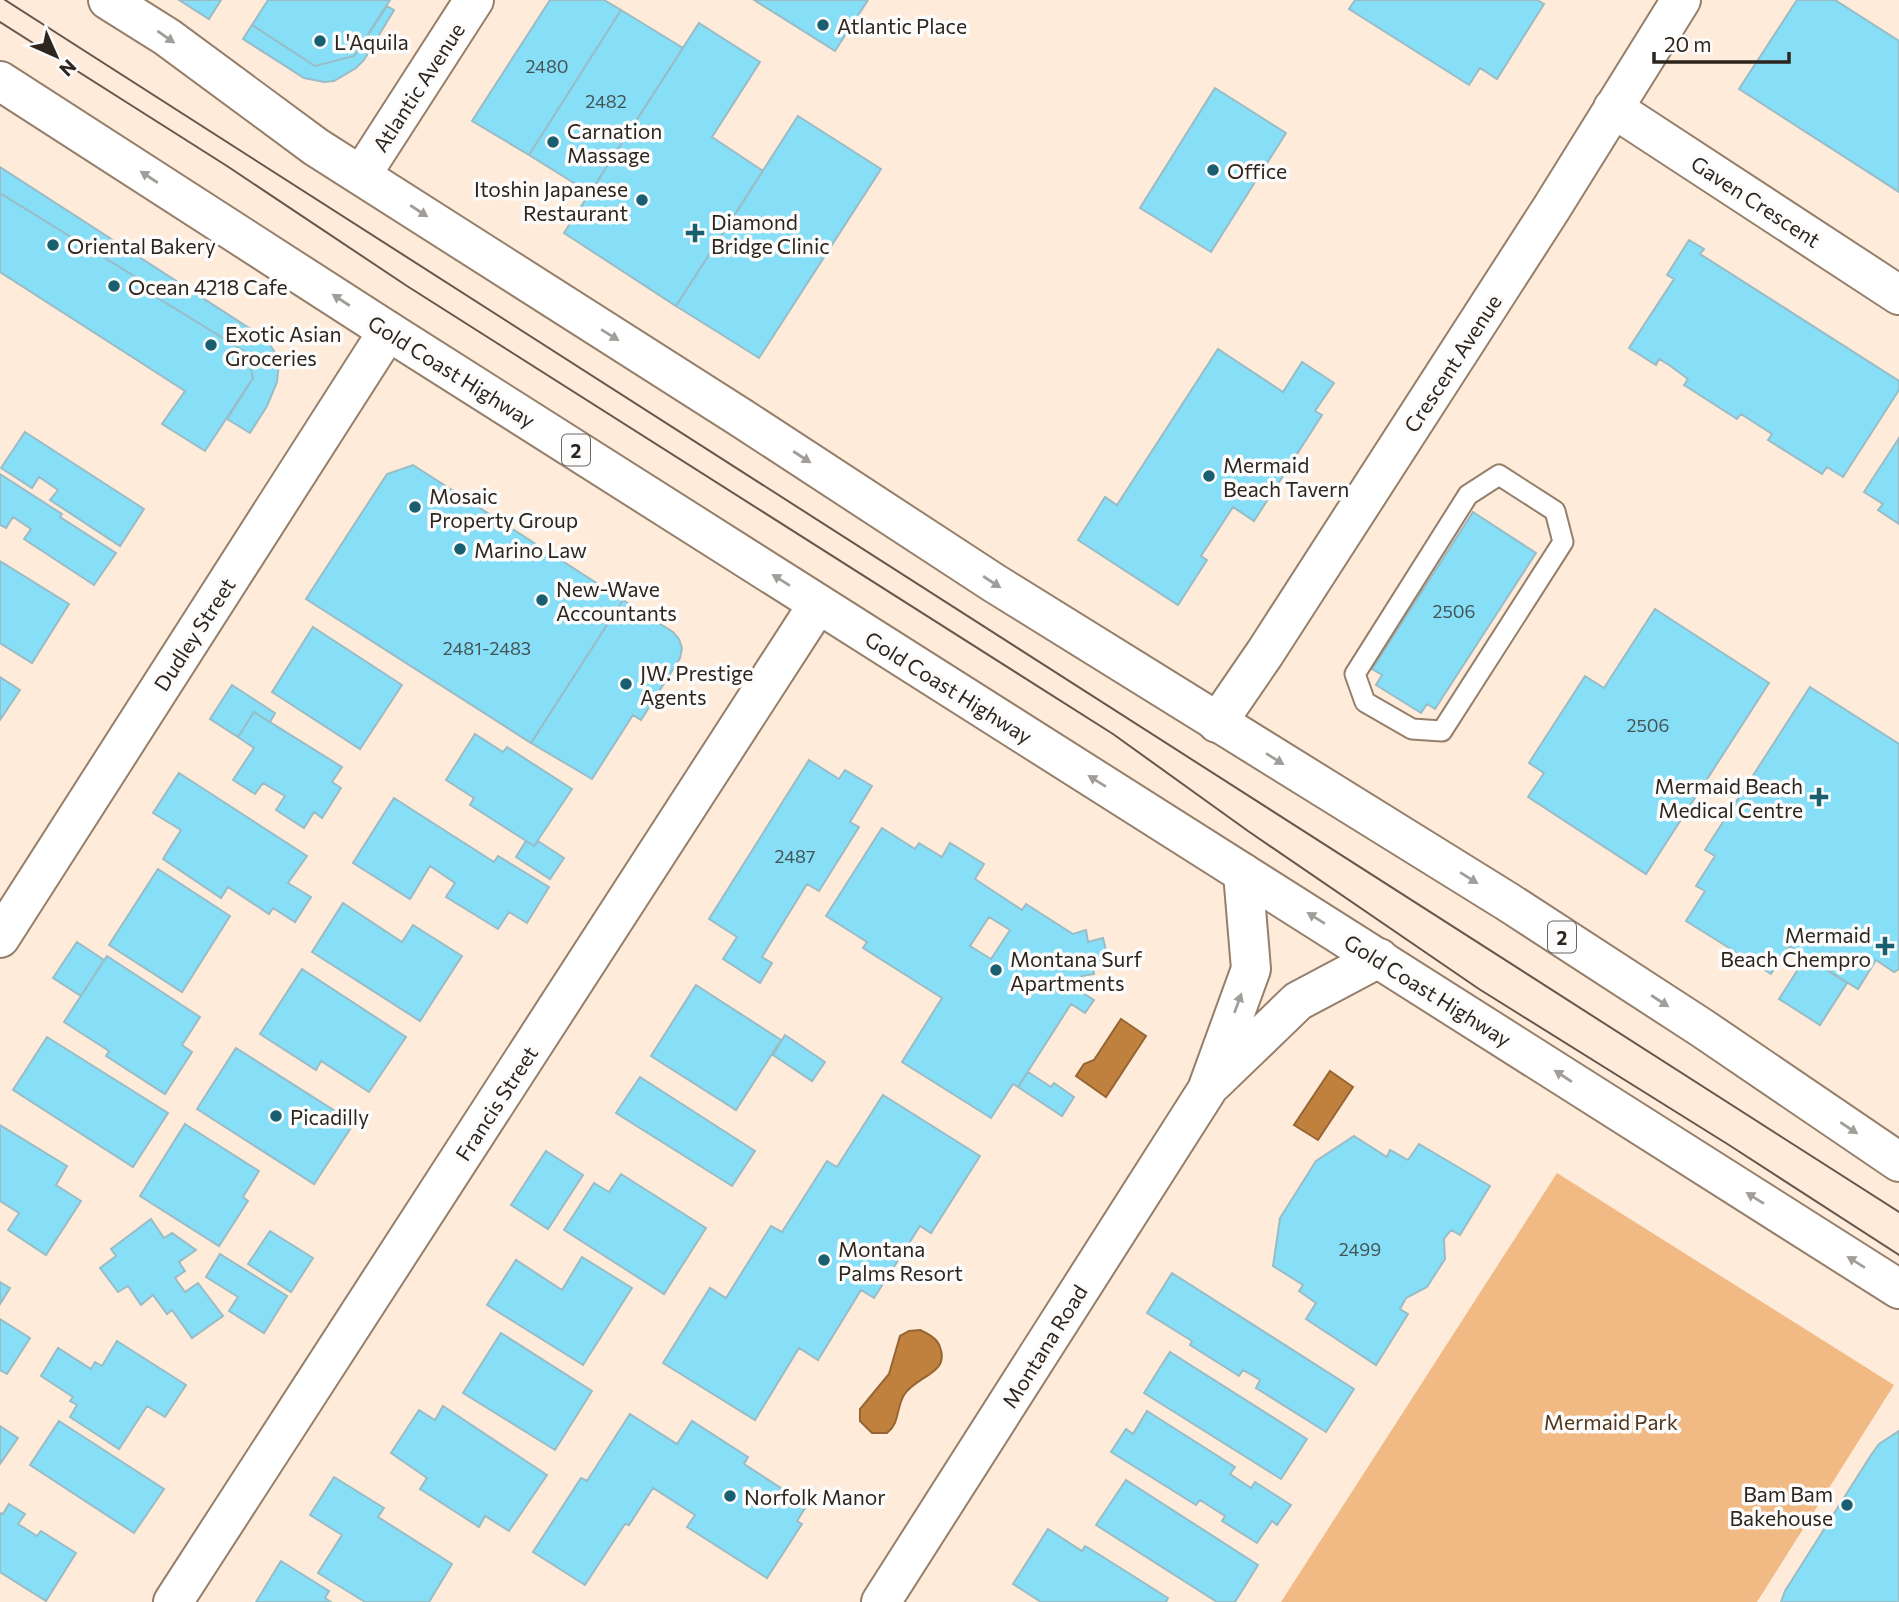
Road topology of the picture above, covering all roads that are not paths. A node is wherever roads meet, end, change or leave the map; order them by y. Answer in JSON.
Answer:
{"nodes":[{"id":1,"x":108,"y":0,"type":"edge"},
{"id":2,"x":474,"y":0,"type":"edge"},
{"id":3,"x":1681,"y":0,"type":"edge"},
{"id":4,"x":0,"y":81,"type":"edge"},
{"id":5,"x":1613,"y":108,"type":"junction"},
{"id":6,"x":362,"y":174,"type":"junction"},
{"id":7,"x":1899,"y":295,"type":"edge"},
{"id":8,"x":388,"y":331,"type":"junction"},
{"id":9,"x":1499,"y":475,"type":"joint"},
{"id":10,"x":818,"y":604,"type":"junction"},
{"id":11,"x":1217,"y":723,"type":"junction"},
{"id":12,"x":1243,"y":873,"type":"junction"},
{"id":13,"x":0,"y":938,"type":"edge"},
{"id":14,"x":1379,"y":958,"type":"junction"},
{"id":15,"x":1207,"y":1090,"type":"junction"},
{"id":16,"x":1897,"y":1155,"type":"edge"},
{"id":17,"x":1899,"y":1290,"type":"edge"},
{"id":18,"x":173,"y":1602,"type":"edge"},
{"id":19,"x":881,"y":1602,"type":"edge"}],
"edges":[{"from":1,"to":6,"type":"main road","number":"2","one_way":true},
{"from":2,"to":6,"type":"main road","name":"Atlantic Avenue"},
{"from":3,"to":5,"type":"main road","name":"Crescent Avenue"},
{"from":8,"to":4,"type":"main road","name":"Gold Coast Highway","number":"2","one_way":true},
{"from":5,"to":7,"type":"main road","name":"Gaven Crescent"},
{"from":5,"to":11,"type":"main road","name":"Crescent Avenue"},
{"from":6,"to":11,"type":"main road","number":"2","one_way":true},
{"from":10,"to":8,"type":"main road","name":"Gold Coast Highway","number":"2","one_way":true},
{"from":8,"to":13,"type":"main road","name":"Dudley Street"},
{"from":9,"to":9,"type":"lane"},
{"from":12,"to":10,"type":"main road","name":"Gold Coast Highway","number":"2","one_way":true},
{"from":10,"to":18,"type":"main road","name":"Francis Street"},
{"from":11,"to":16,"type":"main road","number":"2","one_way":true},
{"from":14,"to":12,"type":"main road","name":"Gold Coast Highway","number":"2","one_way":true},
{"from":15,"to":12,"type":"main road","name":"Montana Road","one_way":true},
{"from":14,"to":15,"type":"main road","name":"Montana Road"},
{"from":17,"to":14,"type":"main road","name":"Gold Coast Highway","number":"2","one_way":true},
{"from":15,"to":19,"type":"main road","name":"Montana Road"}]}
